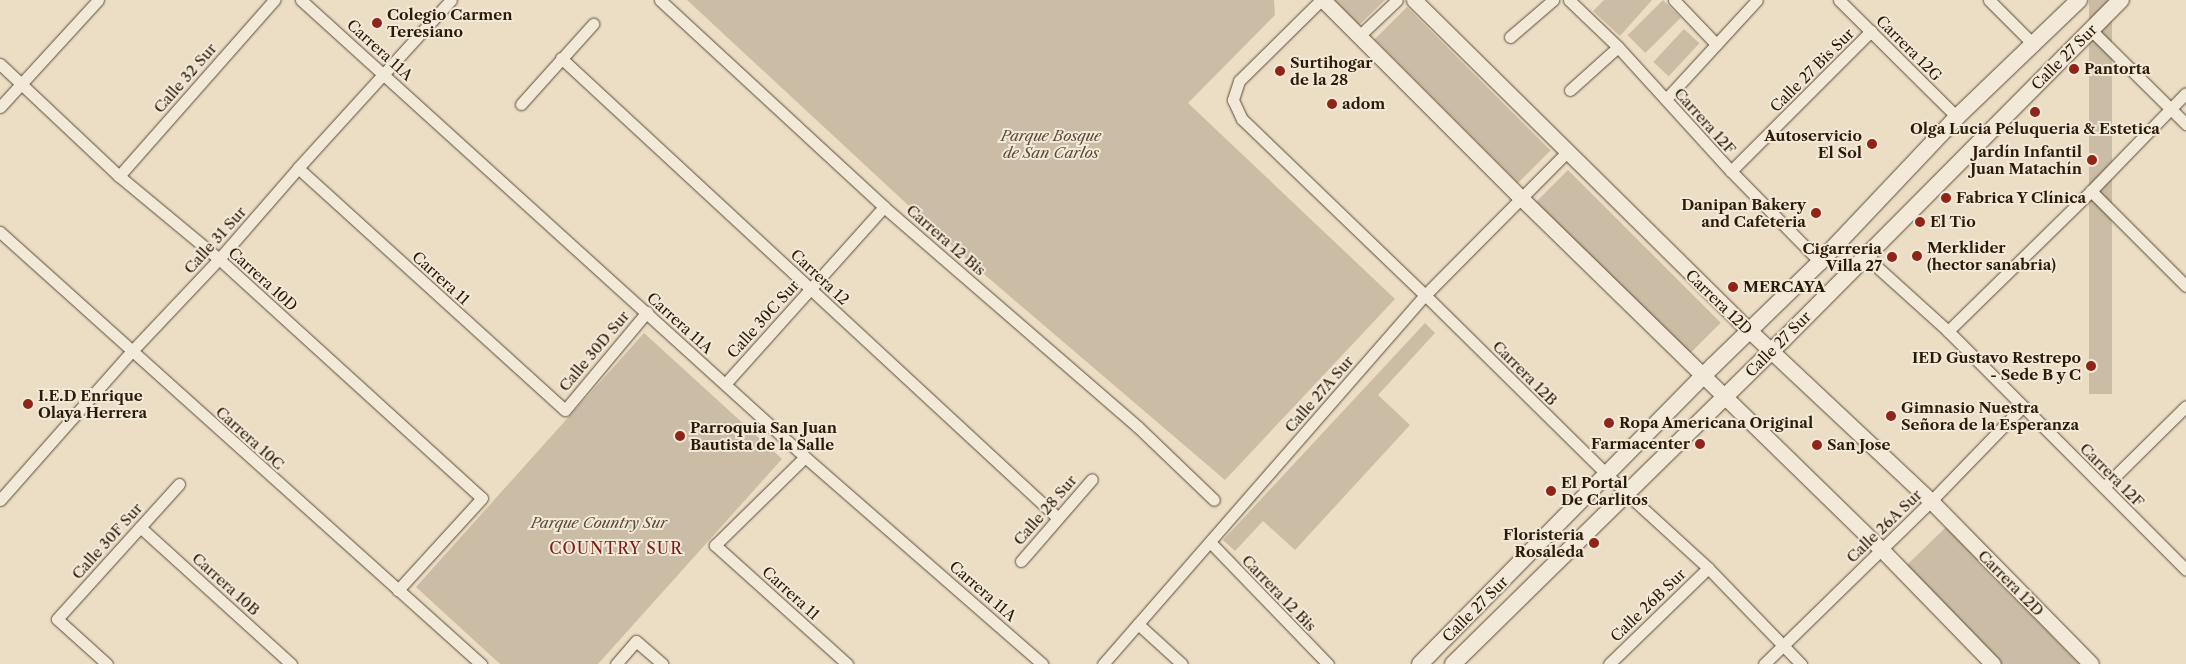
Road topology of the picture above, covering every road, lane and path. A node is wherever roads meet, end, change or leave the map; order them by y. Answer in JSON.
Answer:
{"nodes":[{"id":1,"x":98,"y":0,"type":"edge"},
{"id":2,"x":274,"y":0,"type":"edge"},
{"id":3,"x":302,"y":0,"type":"edge"},
{"id":4,"x":451,"y":0,"type":"edge"},
{"id":5,"x":660,"y":0,"type":"edge"},
{"id":6,"x":1322,"y":0,"type":"edge"},
{"id":7,"x":1397,"y":0,"type":"edge"},
{"id":8,"x":1414,"y":0,"type":"edge"},
{"id":9,"x":1553,"y":0,"type":"edge"},
{"id":10,"x":1569,"y":0,"type":"edge"},
{"id":11,"x":1674,"y":0,"type":"edge"},
{"id":12,"x":1757,"y":0,"type":"edge"},
{"id":13,"x":1839,"y":0,"type":"edge"},
{"id":14,"x":1989,"y":0,"type":"edge"},
{"id":15,"x":2079,"y":0,"type":"edge"},
{"id":16,"x":2121,"y":0,"type":"edge"},
{"id":17,"x":593,"y":24,"type":"dead end"},
{"id":18,"x":2091,"y":30,"type":"junction"},
{"id":19,"x":1871,"y":31,"type":"junction"},
{"id":20,"x":1359,"y":36,"type":"junction"},
{"id":21,"x":1510,"y":37,"type":"dead end"},
{"id":22,"x":1716,"y":44,"type":"junction"},
{"id":23,"x":2034,"y":45,"type":"junction"},
{"id":24,"x":1618,"y":47,"type":"junction"},
{"id":25,"x":561,"y":58,"type":"junction"},
{"id":26,"x":0,"y":64,"type":"edge"},
{"id":27,"x":384,"y":74,"type":"junction"},
{"id":28,"x":21,"y":82,"type":"junction"},
{"id":29,"x":1570,"y":90,"type":"dead end"},
{"id":30,"x":2186,"y":93,"type":"edge"},
{"id":31,"x":1666,"y":100,"type":"junction"},
{"id":32,"x":521,"y":104,"type":"dead end"},
{"id":33,"x":0,"y":107,"type":"edge"},
{"id":34,"x":2170,"y":108,"type":"junction"},
{"id":35,"x":1957,"y":117,"type":"junction"},
{"id":36,"x":2186,"y":124,"type":"edge"},
{"id":37,"x":1566,"y":152,"type":"junction"},
{"id":38,"x":298,"y":168,"type":"junction"},
{"id":39,"x":1731,"y":171,"type":"junction"},
{"id":40,"x":119,"y":176,"type":"junction"},
{"id":41,"x":2091,"y":191,"type":"junction"},
{"id":42,"x":1521,"y":198,"type":"junction"},
{"id":43,"x":884,"y":207,"type":"junction"},
{"id":44,"x":0,"y":232,"type":"edge"},
{"id":45,"x":1865,"y":256,"type":"junction"},
{"id":46,"x":219,"y":259,"type":"junction"},
{"id":47,"x":1820,"y":262,"type":"junction"},
{"id":48,"x":2186,"y":286,"type":"edge"},
{"id":49,"x":810,"y":288,"type":"junction"},
{"id":50,"x":1426,"y":295,"type":"junction"},
{"id":51,"x":647,"y":312,"type":"junction"},
{"id":52,"x":1749,"y":331,"type":"junction"},
{"id":53,"x":1948,"y":331,"type":"junction"},
{"id":54,"x":1772,"y":351,"type":"junction"},
{"id":55,"x":131,"y":352,"type":"junction"},
{"id":56,"x":1703,"y":376,"type":"junction"},
{"id":57,"x":725,"y":384,"type":"junction"},
{"id":58,"x":1725,"y":396,"type":"junction"},
{"id":59,"x":2186,"y":406,"type":"edge"},
{"id":60,"x":2022,"y":407,"type":"junction"},
{"id":61,"x":565,"y":410,"type":"joint"},
{"id":62,"x":806,"y":457,"type":"junction"},
{"id":63,"x":1607,"y":475,"type":"junction"},
{"id":64,"x":1092,"y":480,"type":"dead end"},
{"id":65,"x":179,"y":484,"type":"dead end"},
{"id":66,"x":2104,"y":487,"type":"junction"},
{"id":67,"x":1626,"y":493,"type":"junction"},
{"id":68,"x":0,"y":500,"type":"edge"},
{"id":69,"x":1214,"y":500,"type":"dead end"},
{"id":70,"x":1931,"y":502,"type":"junction"},
{"id":71,"x":1058,"y":518,"type":"junction"},
{"id":72,"x":140,"y":527,"type":"junction"},
{"id":73,"x":1210,"y":542,"type":"junction"},
{"id":74,"x":1882,"y":550,"type":"junction"},
{"id":75,"x":1021,"y":561,"type":"dead end"},
{"id":76,"x":2184,"y":563,"type":"edge"},
{"id":77,"x":1708,"y":568,"type":"junction"},
{"id":78,"x":398,"y":590,"type":"junction"},
{"id":79,"x":1138,"y":624,"type":"junction"},
{"id":80,"x":1782,"y":644,"type":"junction"},
{"id":81,"x":477,"y":663,"type":"edge"},
{"id":82,"x":107,"y":664,"type":"edge"},
{"id":83,"x":291,"y":664,"type":"edge"},
{"id":84,"x":616,"y":664,"type":"edge"},
{"id":85,"x":662,"y":664,"type":"edge"},
{"id":86,"x":847,"y":664,"type":"edge"},
{"id":87,"x":1042,"y":664,"type":"edge"},
{"id":88,"x":1103,"y":664,"type":"edge"},
{"id":89,"x":1182,"y":664,"type":"edge"},
{"id":90,"x":1328,"y":664,"type":"edge"},
{"id":91,"x":1420,"y":664,"type":"edge"},
{"id":92,"x":1453,"y":664,"type":"edge"},
{"id":93,"x":1609,"y":664,"type":"edge"},
{"id":94,"x":1764,"y":664,"type":"edge"},
{"id":95,"x":1801,"y":664,"type":"edge"},
{"id":96,"x":1993,"y":664,"type":"edge"},
{"id":97,"x":2091,"y":664,"type":"edge"}],
"edges":[{"from":1,"to":28,"type":"street"},
{"from":2,"to":40,"type":"street","name":"Calle 32 Sur"},
{"from":3,"to":27,"type":"street","name":"Carrera 11A"},
{"from":4,"to":27,"type":"street","name":"Calle 31 Sur"},
{"from":5,"to":43,"type":"street","name":"Carrera 12 Bis"},
{"from":6,"to":20,"type":"street"},
{"from":6,"to":50,"type":"street","name":"Carrera 12B"},
{"from":7,"to":20,"type":"street"},
{"from":8,"to":37,"type":"street","name":"Carrera 12D"},
{"from":9,"to":21,"type":"street"},
{"from":10,"to":24,"type":"street","name":"Carrera 12F"},
{"from":11,"to":22,"type":"street"},
{"from":12,"to":22,"type":"street"},
{"from":13,"to":19,"type":"street","name":"Carrera 12G"},
{"from":14,"to":23,"type":"street"},
{"from":15,"to":23,"type":"main road","name":"Calle 27 Sur"},
{"from":16,"to":18,"type":"main road","name":"Calle 27 Sur"},
{"from":17,"to":25,"type":"street"},
{"from":18,"to":34,"type":"street"},
{"from":18,"to":45,"type":"main road","name":"Calle 27 Sur"},
{"from":19,"to":35,"type":"street","name":"Carrera 12G"},
{"from":19,"to":39,"type":"street","name":"Calle 27 Bis Sur"},
{"from":20,"to":42,"type":"street"},
{"from":22,"to":31,"type":"street"},
{"from":23,"to":35,"type":"main road","name":"Calle 27 Sur"},
{"from":24,"to":29,"type":"street"},
{"from":24,"to":31,"type":"street","name":"Carrera 12F"},
{"from":25,"to":32,"type":"street"},
{"from":25,"to":49,"type":"street","name":"Carrera 12"},
{"from":26,"to":28,"type":"street","name":"Carrera 10D"},
{"from":27,"to":38,"type":"street","name":"Calle 31 Sur"},
{"from":27,"to":51,"type":"street","name":"Carrera 11A"},
{"from":28,"to":33,"type":"street"},
{"from":28,"to":40,"type":"street","name":"Carrera 10D"},
{"from":30,"to":34,"type":"street"},
{"from":31,"to":39,"type":"street","name":"Carrera 12F"},
{"from":34,"to":36,"type":"street"},
{"from":34,"to":41,"type":"street"},
{"from":35,"to":47,"type":"main road","name":"Calle 27 Sur"},
{"from":37,"to":42,"type":"street","name":"Calle 27A Sur"},
{"from":37,"to":52,"type":"street","name":"Carrera 12D"},
{"from":38,"to":46,"type":"street","name":"Calle 31 Sur"},
{"from":38,"to":61,"type":"street","name":"Carrera 11"},
{"from":39,"to":47,"type":"street","name":"Carrera 12F"},
{"from":40,"to":46,"type":"street","name":"Carrera 10D"},
{"from":41,"to":48,"type":"street"},
{"from":41,"to":53,"type":"street"},
{"from":42,"to":50,"type":"street","name":"Calle 27A Sur"},
{"from":42,"to":56,"type":"street"},
{"from":43,"to":49,"type":"street","name":"Calle 30C Sur"},
{"from":43,"to":69,"type":"street","name":"Carrera 12 Bis"},
{"from":44,"to":55,"type":"street","name":"Carrera 10C"},
{"from":45,"to":53,"type":"street","name":"Carrera 12F"},
{"from":45,"to":54,"type":"main road","name":"Calle 27 Sur"},
{"from":46,"to":55,"type":"street","name":"Calle 31 Sur"},
{"from":46,"to":78,"type":"street","name":"Carrera 10D"},
{"from":47,"to":52,"type":"main road","name":"Calle 27 Sur"},
{"from":49,"to":57,"type":"street","name":"Calle 30C Sur"},
{"from":49,"to":71,"type":"street","name":"Carrera 12"},
{"from":50,"to":63,"type":"street","name":"Carrera 12B"},
{"from":50,"to":73,"type":"street","name":"Calle 27A Sur"},
{"from":51,"to":57,"type":"street","name":"Carrera 11A"},
{"from":51,"to":61,"type":"street","name":"Calle 30D Sur"},
{"from":52,"to":54,"type":"street","name":"Carrera 12D"},
{"from":52,"to":56,"type":"main road","name":"Calle 27 Sur"},
{"from":53,"to":60,"type":"street","name":"Carrera 12F"},
{"from":54,"to":58,"type":"main road","name":"Calle 27 Sur"},
{"from":54,"to":70,"type":"street","name":"Carrera 12D"},
{"from":55,"to":68,"type":"street","name":"Calle 31 Sur"},
{"from":55,"to":78,"type":"street","name":"Carrera 10C"},
{"from":56,"to":58,"type":"street"},
{"from":56,"to":63,"type":"main road","name":"Calle 27 Sur"},
{"from":57,"to":62,"type":"street","name":"Carrera 11A"},
{"from":58,"to":67,"type":"main road","name":"Calle 27 Sur"},
{"from":58,"to":74,"type":"street"},
{"from":59,"to":66,"type":"street"},
{"from":60,"to":66,"type":"street","name":"Carrera 12F"},
{"from":60,"to":70,"type":"street","name":"Calle 26A Sur"},
{"from":62,"to":86,"type":"street","name":"Carrera 11"},
{"from":62,"to":87,"type":"street","name":"Carrera 11A"},
{"from":63,"to":67,"type":"street","name":"Carrera 12B"},
{"from":63,"to":91,"type":"main road","name":"Calle 27 Sur"},
{"from":64,"to":71,"type":"street","name":"Calle 28 Sur"},
{"from":65,"to":72,"type":"street","name":"Calle 30F Sur"},
{"from":66,"to":76,"type":"street","name":"Carrera 12F"},
{"from":67,"to":77,"type":"street","name":"Carrera 12B"},
{"from":67,"to":92,"type":"main road","name":"Calle 27 Sur"},
{"from":70,"to":74,"type":"street","name":"Calle 26A Sur"},
{"from":70,"to":97,"type":"street","name":"Carrera 12D"},
{"from":71,"to":75,"type":"street","name":"Calle 28 Sur"},
{"from":72,"to":82,"type":"street","name":"Calle 30F Sur"},
{"from":72,"to":83,"type":"street","name":"Carrera 10B"},
{"from":73,"to":79,"type":"street","name":"Calle 27A Sur"},
{"from":73,"to":90,"type":"street","name":"Carrera 12 Bis"},
{"from":74,"to":80,"type":"street","name":"Calle 26A Sur"},
{"from":74,"to":96,"type":"street"},
{"from":77,"to":80,"type":"street","name":"Carrera 12B"},
{"from":77,"to":93,"type":"street","name":"Calle 26B Sur"},
{"from":78,"to":81,"type":"street","name":"Carrera 10C"},
{"from":79,"to":88,"type":"street","name":"Calle 27A Sur"},
{"from":79,"to":89,"type":"street"},
{"from":80,"to":94,"type":"street","name":"Calle 26A Sur"},
{"from":80,"to":95,"type":"street","name":"Carrera 12B"},
{"from":84,"to":85,"type":"street"}]}
